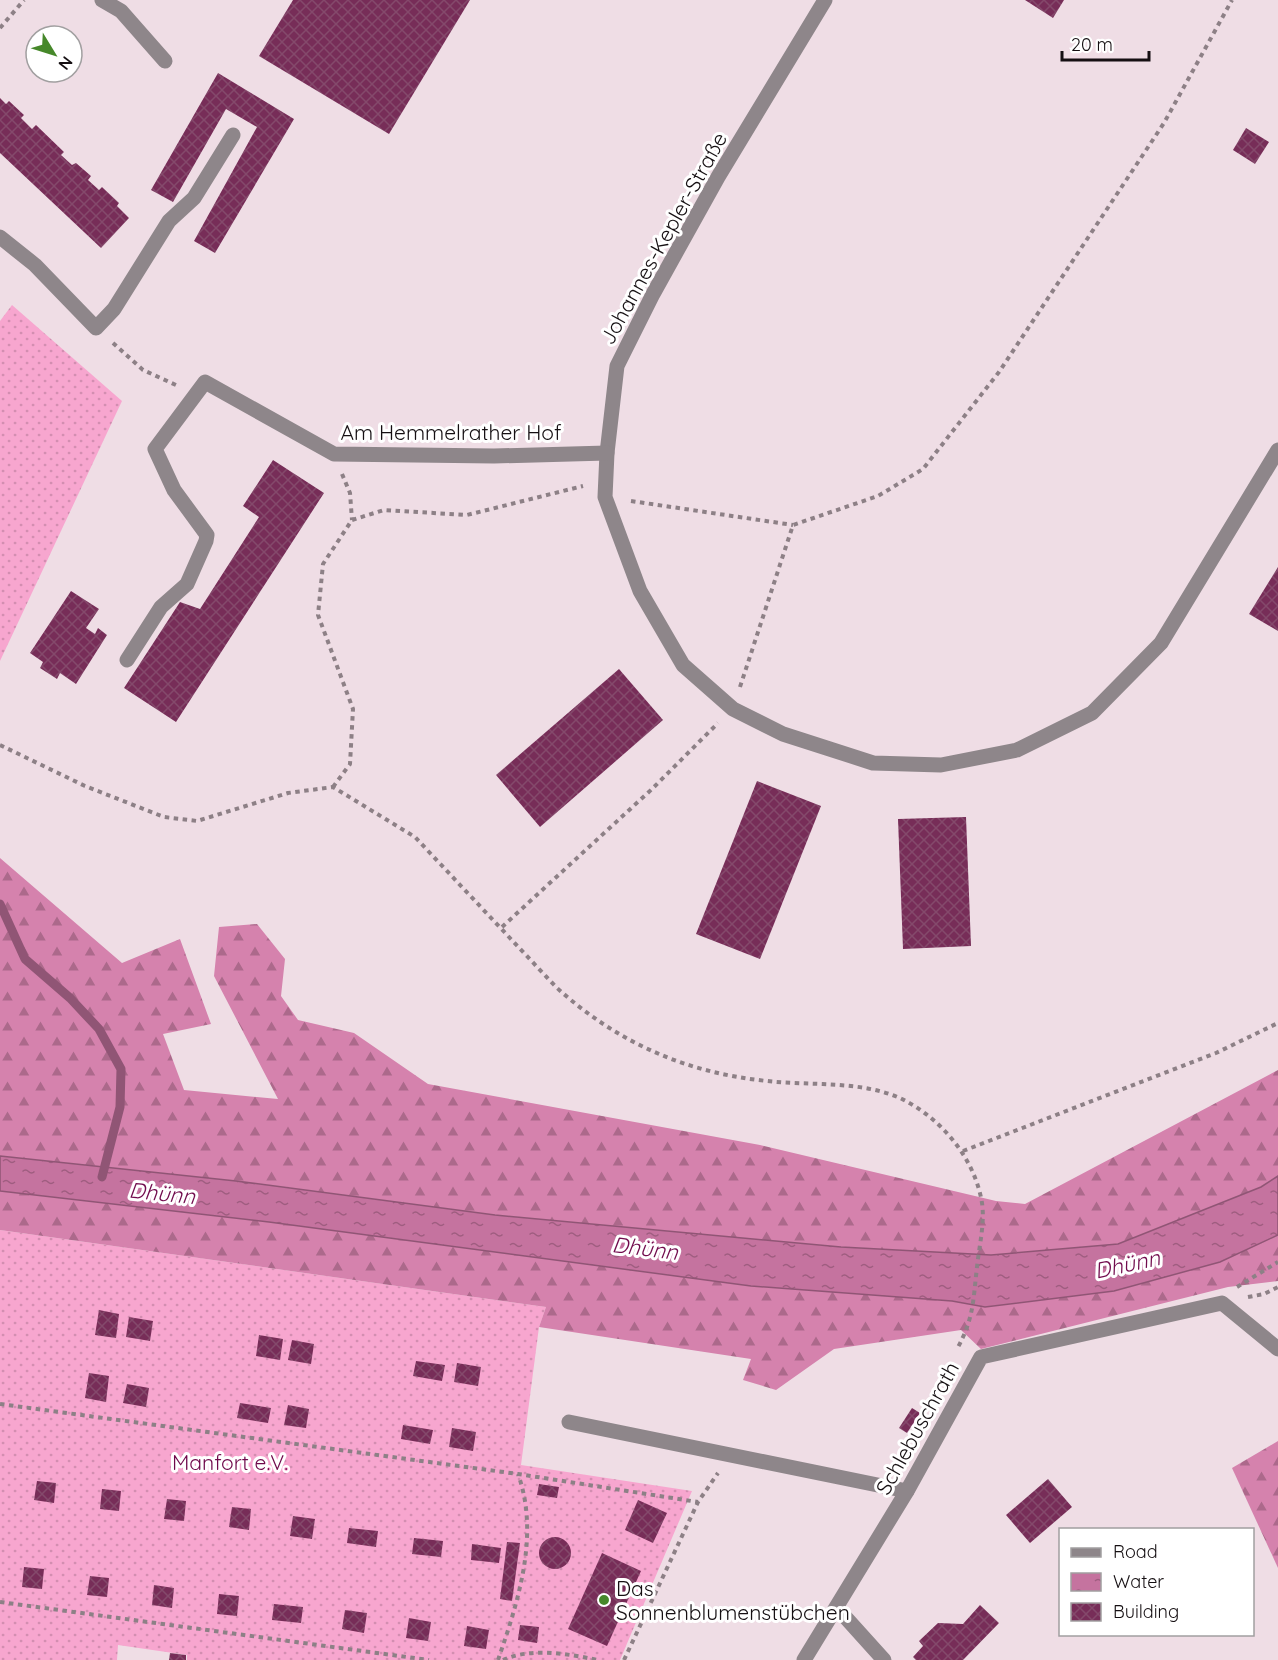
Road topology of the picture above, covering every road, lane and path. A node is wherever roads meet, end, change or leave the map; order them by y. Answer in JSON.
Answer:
{"nodes":[{"id":1,"x":24,"y":0,"type":"edge"},
{"id":2,"x":102,"y":0,"type":"edge"},
{"id":3,"x":825,"y":0,"type":"edge"},
{"id":4,"x":1232,"y":0,"type":"edge"},
{"id":5,"x":0,"y":28,"type":"edge"},
{"id":6,"x":165,"y":61,"type":"dead end"},
{"id":7,"x":233,"y":135,"type":"dead end"},
{"id":8,"x":1,"y":239,"type":"edge"},
{"id":9,"x":96,"y":328,"type":"junction"},
{"id":10,"x":206,"y":382,"type":"junction"},
{"id":11,"x":1278,"y":450,"type":"edge"},
{"id":12,"x":607,"y":453,"type":"junction"},
{"id":13,"x":334,"y":454,"type":"junction"},
{"id":14,"x":604,"y":481,"type":"junction"},
{"id":15,"x":605,"y":497,"type":"junction"},
{"id":16,"x":351,"y":520,"type":"junction"},
{"id":17,"x":793,"y":525,"type":"junction"},
{"id":18,"x":127,"y":660,"type":"dead end"},
{"id":19,"x":733,"y":709,"type":"junction"},
{"id":20,"x":0,"y":745,"type":"edge"},
{"id":21,"x":333,"y":787,"type":"junction"},
{"id":22,"x":502,"y":927,"type":"junction"},
{"id":23,"x":1278,"y":1023,"type":"edge"},
{"id":24,"x":963,"y":1151,"type":"junction"},
{"id":25,"x":1278,"y":1262,"type":"edge"},
{"id":26,"x":1222,"y":1303,"type":"junction"},
{"id":27,"x":971,"y":1323,"type":"dead end"},
{"id":28,"x":1278,"y":1349,"type":"edge"},
{"id":29,"x":0,"y":1404,"type":"edge"},
{"id":30,"x":569,"y":1422,"type":"dead end"},
{"id":31,"x":730,"y":1455,"type":"junction"},
{"id":32,"x":518,"y":1474,"type":"junction"},
{"id":33,"x":907,"y":1491,"type":"junction"},
{"id":34,"x":698,"y":1502,"type":"junction"},
{"id":35,"x":0,"y":1602,"type":"edge"},
{"id":36,"x":838,"y":1609,"type":"junction"},
{"id":37,"x":429,"y":1660,"type":"edge"},
{"id":38,"x":498,"y":1660,"type":"edge"},
{"id":39,"x":503,"y":1660,"type":"edge"},
{"id":40,"x":598,"y":1660,"type":"edge"},
{"id":41,"x":624,"y":1660,"type":"edge"},
{"id":42,"x":804,"y":1660,"type":"edge"},
{"id":43,"x":884,"y":1660,"type":"edge"}],
"edges":[{"from":1,"to":5,"type":"path"},
{"from":2,"to":6,"type":"street"},
{"from":3,"to":12,"type":"street","name":"Johannes-Kepler-Straße"},
{"from":4,"to":17,"type":"path"},
{"from":7,"to":9,"type":"street"},
{"from":8,"to":9,"type":"street"},
{"from":9,"to":10,"type":"path"},
{"from":10,"to":13,"type":"street","name":"Am Hemmelrather Hof"},
{"from":10,"to":18,"type":"street"},
{"from":11,"to":19,"type":"street","name":"Johannes-Kepler-Straße"},
{"from":12,"to":13,"type":"street","name":"Am Hemmelrather Hof"},
{"from":12,"to":14,"type":"street","name":"Johannes-Kepler-Straße"},
{"from":13,"to":16,"type":"path"},
{"from":14,"to":15,"type":"street","name":"Johannes-Kepler-Straße"},
{"from":14,"to":16,"type":"path"},
{"from":15,"to":17,"type":"path"},
{"from":15,"to":19,"type":"street","name":"Johannes-Kepler-Straße"},
{"from":16,"to":21,"type":"path"},
{"from":17,"to":19,"type":"path"},
{"from":19,"to":22,"type":"path"},
{"from":20,"to":21,"type":"path"},
{"from":21,"to":22,"type":"path"},
{"from":22,"to":24,"type":"path"},
{"from":23,"to":24,"type":"path"},
{"from":24,"to":27,"type":"path"},
{"from":25,"to":26,"type":"path"},
{"from":26,"to":28,"type":"street"},
{"from":26,"to":33,"type":"street","name":"Schlebuschrath"},
{"from":29,"to":32,"type":"path"},
{"from":30,"to":31,"type":"street"},
{"from":31,"to":33,"type":"street"},
{"from":31,"to":34,"type":"path"},
{"from":32,"to":34,"type":"path"},
{"from":32,"to":38,"type":"path"},
{"from":33,"to":36,"type":"street","name":"Schlebuschrath"},
{"from":34,"to":41,"type":"path"},
{"from":35,"to":37,"type":"path"},
{"from":36,"to":42,"type":"street","name":"Schlebuschrath"},
{"from":36,"to":43,"type":"street"},
{"from":39,"to":40,"type":"path"}]}
